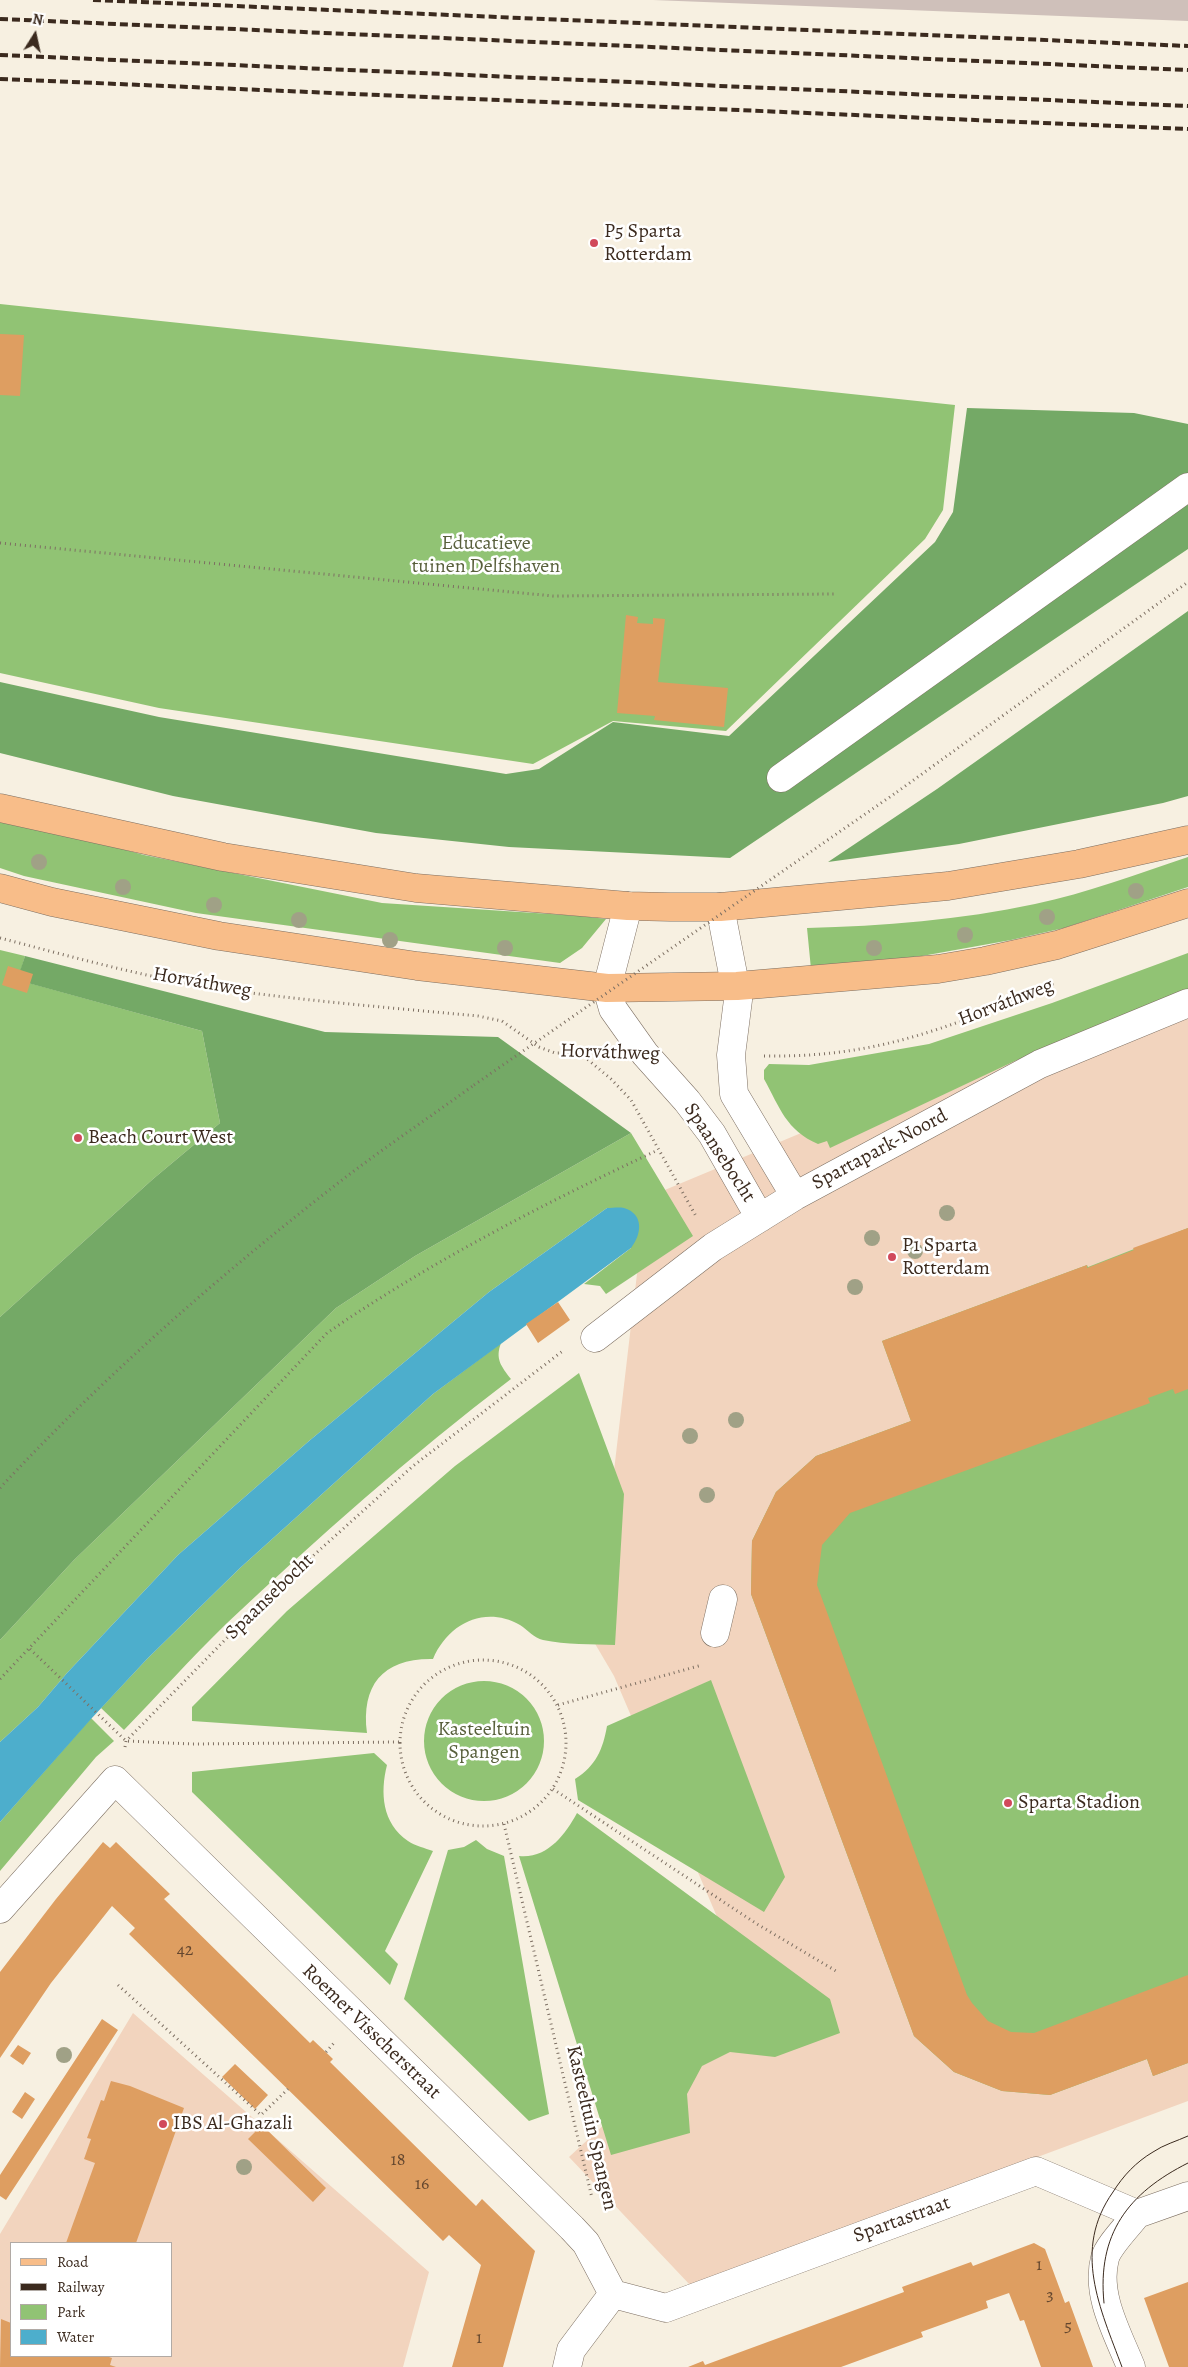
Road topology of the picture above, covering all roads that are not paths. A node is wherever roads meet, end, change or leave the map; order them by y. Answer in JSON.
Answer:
{"nodes":[{"id":1,"x":1188,"y":487,"type":"edge"},
{"id":2,"x":782,"y":778,"type":"dead end"},
{"id":3,"x":0,"y":808,"type":"edge"},
{"id":4,"x":1188,"y":840,"type":"edge"},
{"id":5,"x":0,"y":888,"type":"edge"},
{"id":6,"x":1188,"y":903,"type":"edge"},
{"id":7,"x":628,"y":906,"type":"junction"},
{"id":8,"x":720,"y":907,"type":"junction"},
{"id":9,"x":736,"y":986,"type":"junction"},
{"id":10,"x":608,"y":988,"type":"junction"},
{"id":11,"x":1188,"y":1003,"type":"edge"},
{"id":12,"x":795,"y":1196,"type":"junction"},
{"id":13,"x":760,"y":1218,"type":"junction"},
{"id":14,"x":595,"y":1338,"type":"road end"},
{"id":15,"x":723,"y":1599,"type":"dead end"},
{"id":16,"x":716,"y":1633,"type":"dead end"},
{"id":17,"x":0,"y":1909,"type":"edge"},
{"id":18,"x":1188,"y":2196,"type":"edge"},
{"id":19,"x":1137,"y":2214,"type":"junction"},
{"id":20,"x":613,"y":2294,"type":"junction"},
{"id":21,"x":566,"y":2367,"type":"edge"},
{"id":22,"x":1131,"y":2367,"type":"edge"}],
"edges":[{"from":1,"to":2,"type":"street"},
{"from":3,"to":7,"type":"main road"},
{"from":4,"to":8,"type":"main road"},
{"from":5,"to":10,"type":"main road","name":"Horváthweg"},
{"from":6,"to":9,"type":"main road","name":"Horváthweg"},
{"from":7,"to":8,"type":"main road"},
{"from":7,"to":10,"type":"street"},
{"from":8,"to":9,"type":"street","name":"Spaansebocht"},
{"from":9,"to":10,"type":"main road","name":"Horváthweg"},
{"from":9,"to":12,"type":"street","name":"Spaansebocht"},
{"from":10,"to":13,"type":"street","name":"Spaansebocht"},
{"from":11,"to":12,"type":"street","name":"Spartapark-Noord"},
{"from":12,"to":13,"type":"street","name":"Spartapark-Noord"},
{"from":13,"to":14,"type":"street","name":"Spartapark-Noord"},
{"from":15,"to":16,"type":"street"},
{"from":17,"to":20,"type":"street","name":"Roemer Visscherstraat"},
{"from":18,"to":19,"type":"street"},
{"from":19,"to":20,"type":"street","name":"Spartastraat"},
{"from":19,"to":22,"type":"street"},
{"from":20,"to":21,"type":"street"}]}
